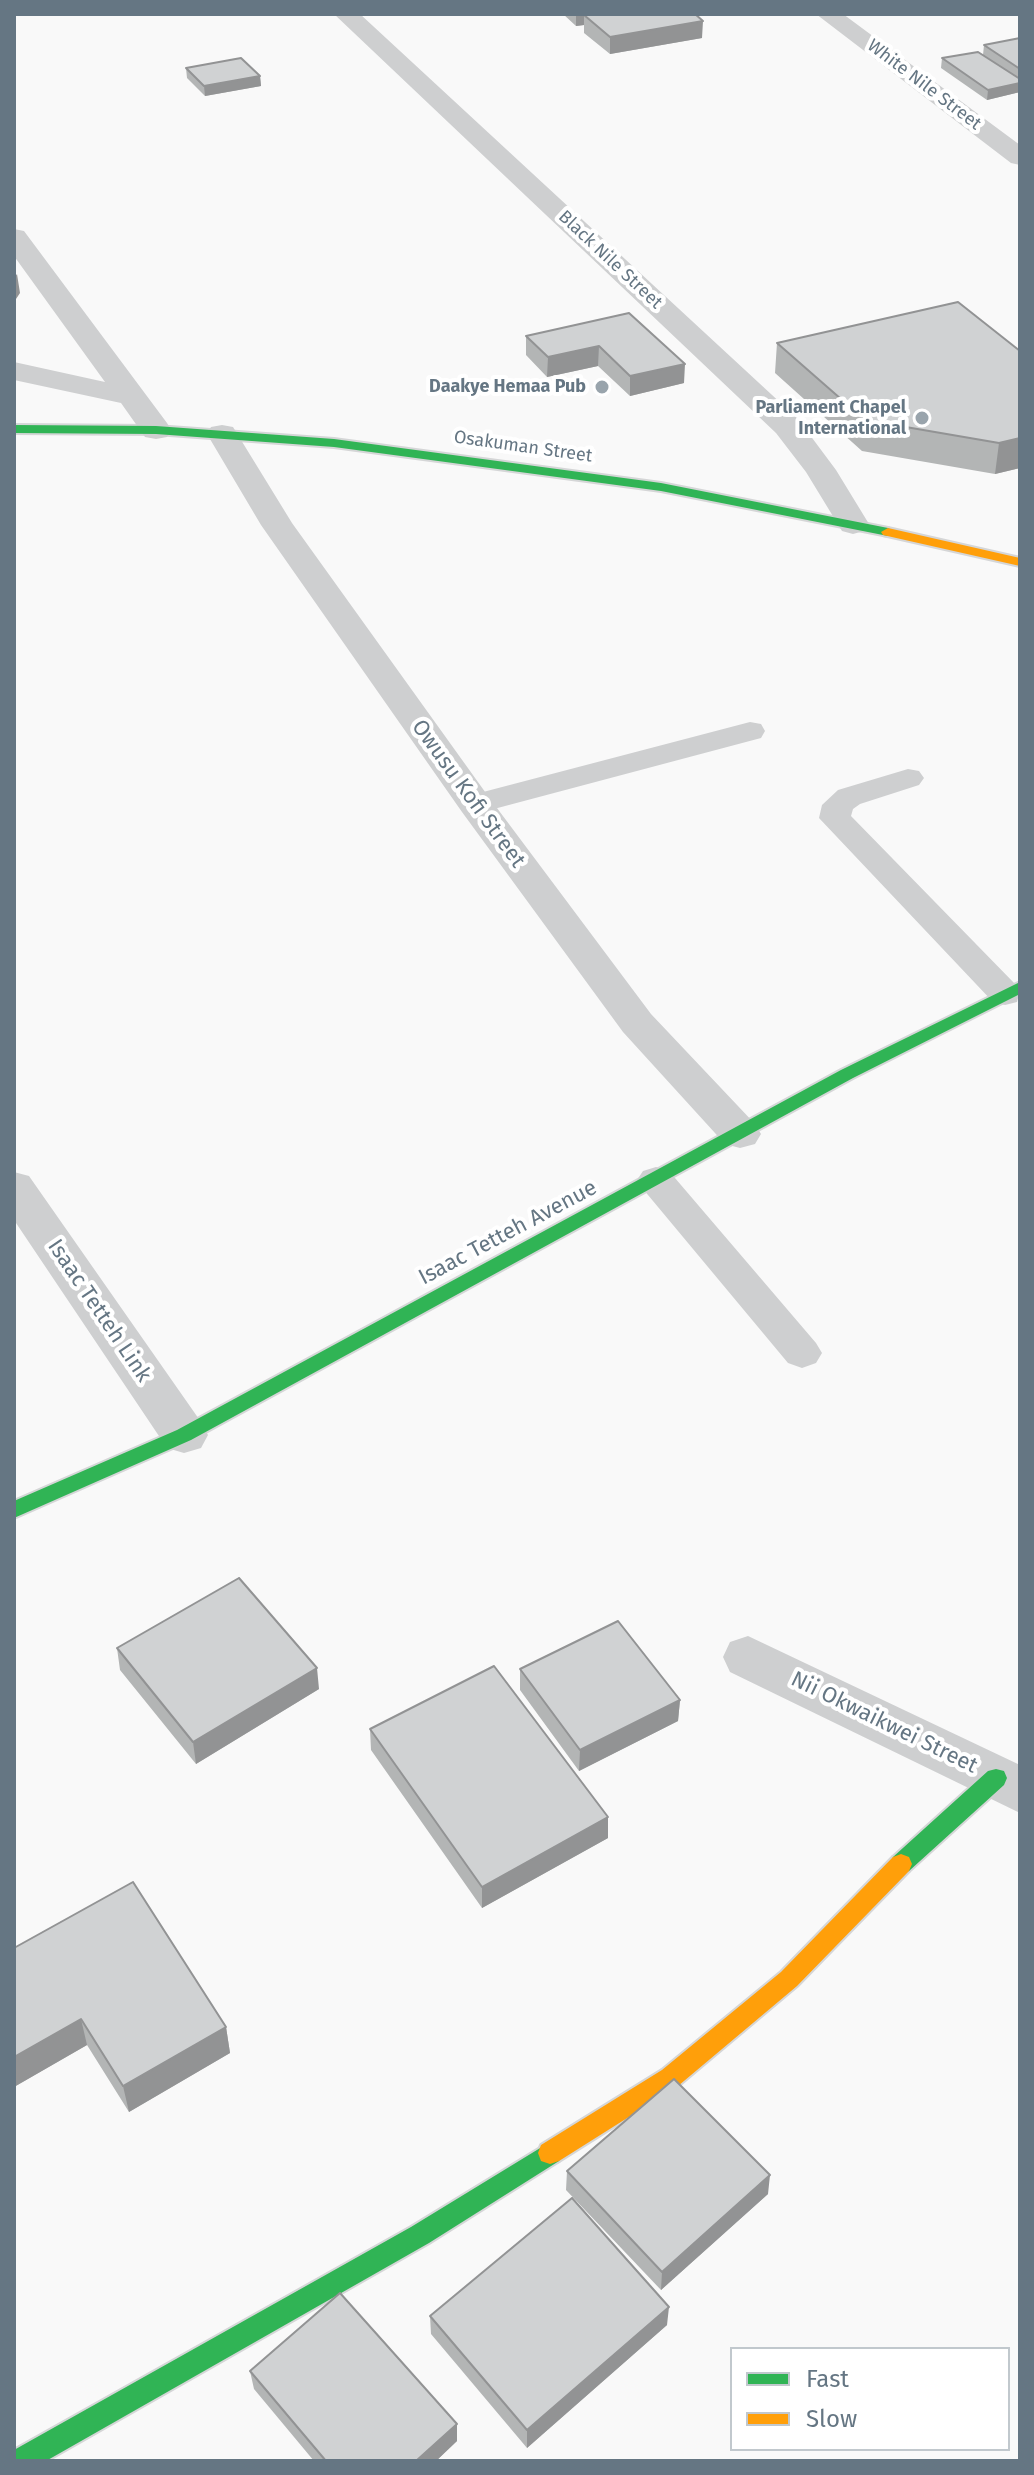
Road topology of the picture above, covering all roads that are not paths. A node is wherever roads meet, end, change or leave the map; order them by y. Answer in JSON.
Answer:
{"nodes":[{"id":1,"x":346,"y":14,"type":"edge"},
{"id":2,"x":833,"y":15,"type":"edge"},
{"id":3,"x":1020,"y":157,"type":"edge"},
{"id":4,"x":14,"y":237,"type":"edge"},
{"id":5,"x":14,"y":371,"type":"edge"},
{"id":6,"x":130,"y":396,"type":"junction"},
{"id":7,"x":14,"y":429,"type":"edge"},
{"id":8,"x":156,"y":430,"type":"junction"},
{"id":9,"x":222,"y":434,"type":"junction"},
{"id":10,"x":853,"y":524,"type":"junction"},
{"id":11,"x":1020,"y":562,"type":"edge"},
{"id":12,"x":750,"y":731,"type":"dead end"},
{"id":13,"x":908,"y":778,"type":"dead end"},
{"id":14,"x":475,"y":804,"type":"junction"},
{"id":15,"x":1012,"y":991,"type":"edge"},
{"id":16,"x":740,"y":1134,"type":"junction"},
{"id":17,"x":656,"y":1180,"type":"junction"},
{"id":18,"x":14,"y":1187,"type":"edge"},
{"id":19,"x":802,"y":1353,"type":"dead end"},
{"id":20,"x":184,"y":1435,"type":"junction"},
{"id":21,"x":14,"y":1510,"type":"edge"},
{"id":22,"x":748,"y":1657,"type":"dead end"},
{"id":23,"x":1008,"y":1784,"type":"edge"},
{"id":24,"x":20,"y":2461,"type":"edge"}],
"edges":[{"from":1,"to":10,"type":"street","name":"Black Nile Street"},
{"from":2,"to":3,"type":"street","name":"White Nile Street"},
{"from":4,"to":6,"type":"street"},
{"from":5,"to":6,"type":"street"},
{"from":6,"to":8,"type":"street"},
{"from":7,"to":8,"type":"street","name":"Osakuman Street"},
{"from":8,"to":9,"type":"street","name":"Osakuman Street"},
{"from":9,"to":10,"type":"street","name":"Osakuman Street"},
{"from":9,"to":14,"type":"street","name":"Owusu Kofi Street"},
{"from":10,"to":11,"type":"street","name":"Osakuman Street"},
{"from":12,"to":14,"type":"lane"},
{"from":13,"to":15,"type":"lane"},
{"from":14,"to":16,"type":"street","name":"Owusu Kofi Street"},
{"from":15,"to":16,"type":"street","name":"Isaac Tetteh Avenue"},
{"from":16,"to":17,"type":"street","name":"Isaac Tetteh Avenue"},
{"from":17,"to":19,"type":"lane"},
{"from":17,"to":20,"type":"street","name":"Isaac Tetteh Avenue"},
{"from":18,"to":20,"type":"street","name":"Isaac Tetteh Link"},
{"from":20,"to":21,"type":"street","name":"Isaac Tetteh Avenue"},
{"from":22,"to":23,"type":"street","name":"Nii Okwaikwei Street"},
{"from":23,"to":24,"type":"street"}]}
